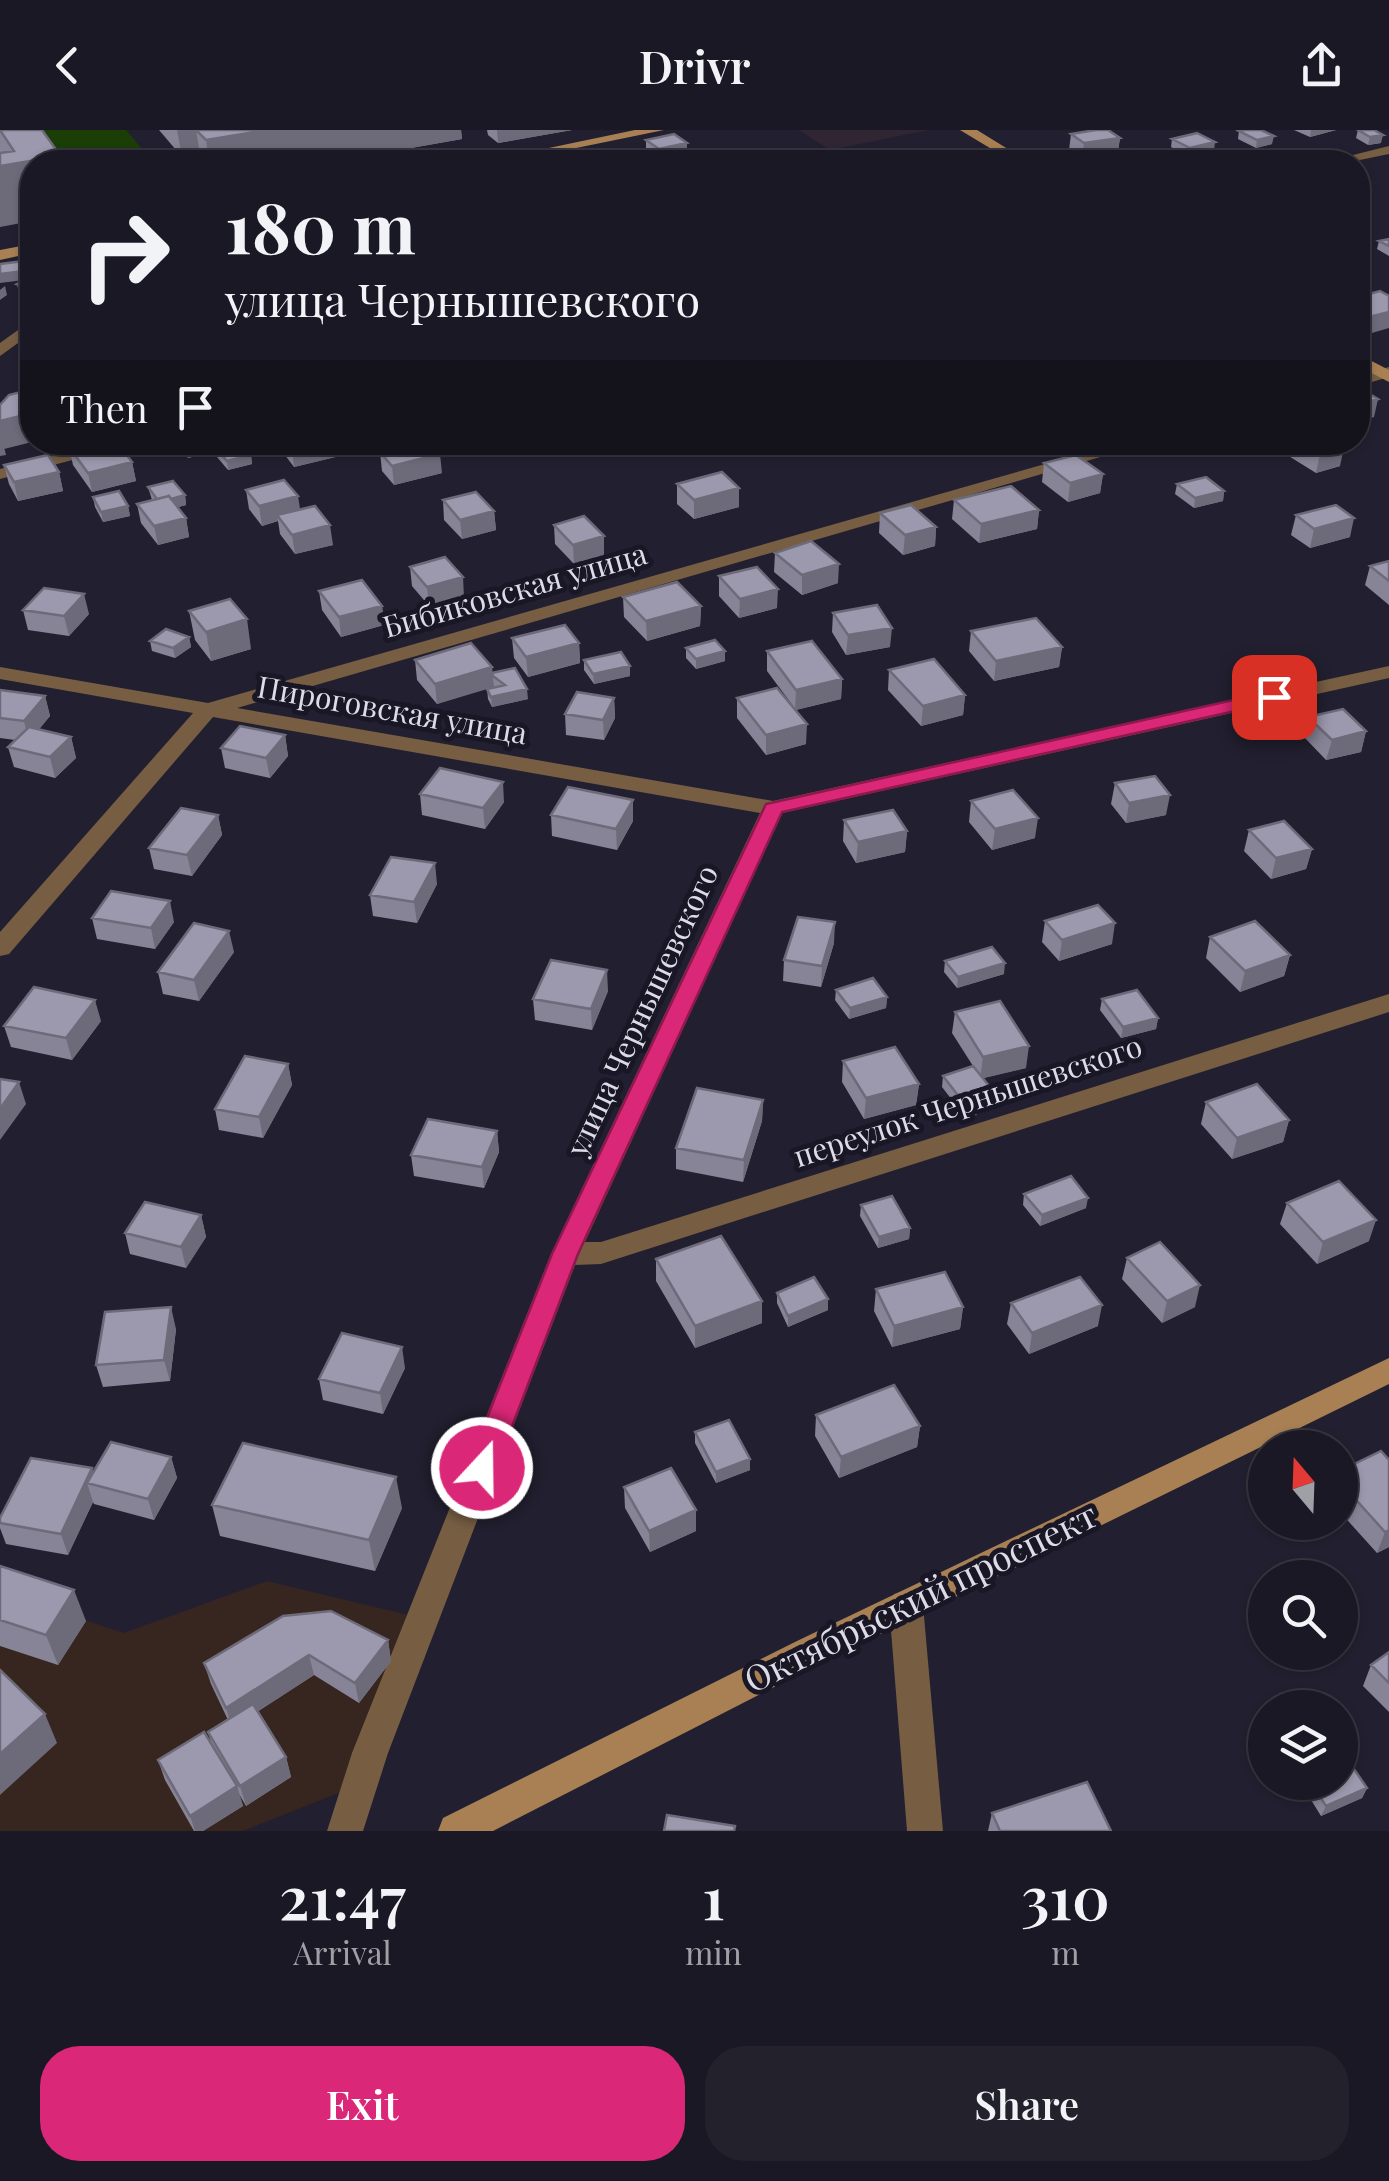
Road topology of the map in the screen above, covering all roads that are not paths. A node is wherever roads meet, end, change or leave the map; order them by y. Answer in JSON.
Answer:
{"nodes":[{"id":1,"x":657,"y":130,"type":"edge"},
{"id":2,"x":967,"y":130,"type":"edge"},
{"id":3,"x":551,"y":150,"type":"edge"},
{"id":4,"x":1001,"y":150,"type":"edge"},
{"id":5,"x":20,"y":335,"type":"edge"},
{"id":6,"x":0,"y":351,"type":"edge"},
{"id":7,"x":78,"y":455,"type":"edge"},
{"id":8,"x":1098,"y":455,"type":"edge"},
{"id":9,"x":0,"y":474,"type":"edge"},
{"id":10,"x":1389,"y":672,"type":"edge"},
{"id":11,"x":0,"y":673,"type":"edge"},
{"id":12,"x":206,"y":710,"type":"junction"},
{"id":13,"x":774,"y":808,"type":"junction"},
{"id":14,"x":0,"y":948,"type":"edge"},
{"id":15,"x":1389,"y":1002,"type":"edge"},
{"id":16,"x":565,"y":1254,"type":"junction"},
{"id":17,"x":1389,"y":1370,"type":"edge"},
{"id":18,"x":906,"y":1605,"type":"junction"},
{"id":19,"x":345,"y":1831,"type":"edge"},
{"id":20,"x":456,"y":1831,"type":"edge"},
{"id":21,"x":925,"y":1831,"type":"edge"}],
"edges":[{"from":1,"to":3,"type":"street"},
{"from":2,"to":4,"type":"street"},
{"from":5,"to":6,"type":"street"},
{"from":7,"to":9,"type":"street"},
{"from":8,"to":12,"type":"street","name":"Бибиковская улица"},
{"from":10,"to":13,"type":"street"},
{"from":11,"to":12,"type":"street","name":"Пироговская улица"},
{"from":12,"to":13,"type":"street","name":"Пироговская улица"},
{"from":12,"to":14,"type":"street"},
{"from":13,"to":16,"type":"street","name":"улица Чернышевского"},
{"from":15,"to":16,"type":"street","name":"переулок Чернышевского"},
{"from":16,"to":19,"type":"street","name":"улица Чернышевского"},
{"from":17,"to":18,"type":"street","name":"Октябрьский проспект"},
{"from":18,"to":20,"type":"street","name":"Октябрьский проспект"},
{"from":18,"to":21,"type":"street"}]}
